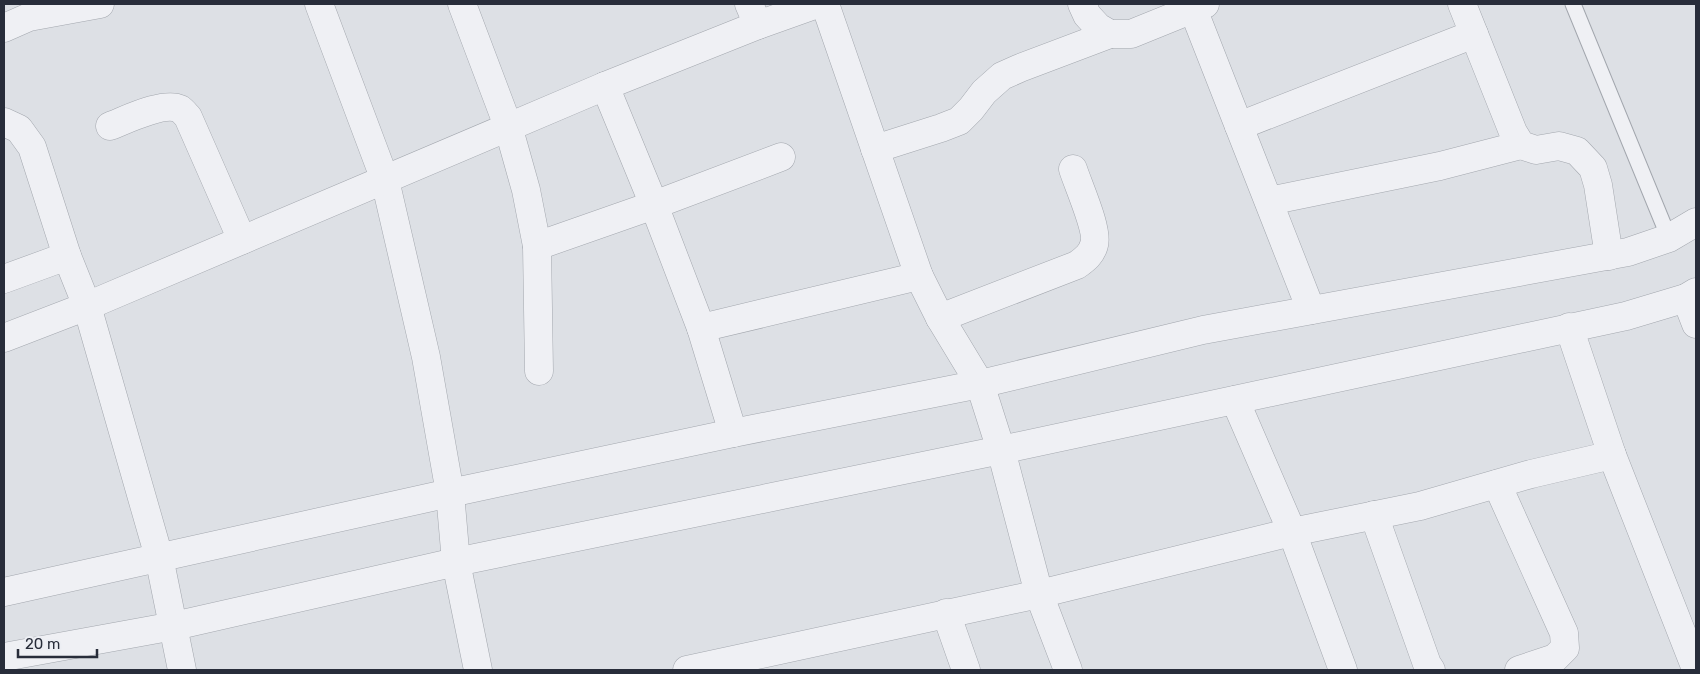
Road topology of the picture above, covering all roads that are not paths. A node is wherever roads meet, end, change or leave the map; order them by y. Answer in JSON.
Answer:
{"nodes":[{"id":1,"x":100,"y":4,"type":"edge"},
{"id":2,"x":319,"y":4,"type":"edge"},
{"id":3,"x":462,"y":4,"type":"edge"},
{"id":4,"x":817,"y":4,"type":"edge"},
{"id":5,"x":825,"y":4,"type":"edge"},
{"id":6,"x":1082,"y":4,"type":"edge"},
{"id":7,"x":1462,"y":4,"type":"edge"},
{"id":8,"x":1573,"y":4,"type":"edge"},
{"id":9,"x":1199,"y":6,"type":"edge"},
{"id":10,"x":26,"y":10,"type":"edge"},
{"id":11,"x":754,"y":14,"type":"edge"},
{"id":12,"x":4,"y":28,"type":"edge"},
{"id":13,"x":1110,"y":34,"type":"junction"},
{"id":14,"x":1474,"y":34,"type":"junction"},
{"id":15,"x":605,"y":86,"type":"junction"},
{"id":16,"x":4,"y":122,"type":"edge"},
{"id":17,"x":110,"y":126,"type":"dead end"},
{"id":18,"x":508,"y":126,"type":"junction"},
{"id":19,"x":1239,"y":126,"type":"junction"},
{"id":20,"x":1521,"y":145,"type":"junction"},
{"id":21,"x":875,"y":149,"type":"junction"},
{"id":22,"x":782,"y":156,"type":"dead end"},
{"id":23,"x":1073,"y":169,"type":"dead end"},
{"id":24,"x":385,"y":180,"type":"junction"},
{"id":25,"x":1269,"y":201,"type":"junction"},
{"id":26,"x":654,"y":205,"type":"junction"},
{"id":27,"x":1696,"y":222,"type":"edge"},
{"id":28,"x":1669,"y":238,"type":"junction"},
{"id":29,"x":242,"y":240,"type":"junction"},
{"id":30,"x":536,"y":246,"type":"junction"},
{"id":31,"x":67,"y":256,"type":"junction"},
{"id":32,"x":1609,"y":256,"type":"junction"},
{"id":33,"x":919,"y":276,"type":"junction"},
{"id":34,"x":4,"y":279,"type":"edge"},
{"id":35,"x":1691,"y":295,"type":"edge"},
{"id":36,"x":87,"y":306,"type":"junction"},
{"id":37,"x":1311,"y":310,"type":"junction"},
{"id":38,"x":940,"y":318,"type":"junction"},
{"id":39,"x":1696,"y":324,"type":"edge"},
{"id":40,"x":1569,"y":327,"type":"junction"},
{"id":41,"x":701,"y":328,"type":"junction"},
{"id":42,"x":4,"y":338,"type":"edge"},
{"id":43,"x":539,"y":371,"type":"dead end"},
{"id":44,"x":980,"y":384,"type":"junction"},
{"id":45,"x":1234,"y":400,"type":"junction"},
{"id":46,"x":733,"y":433,"type":"junction"},
{"id":47,"x":1000,"y":450,"type":"junction"},
{"id":48,"x":1612,"y":455,"type":"junction"},
{"id":49,"x":1497,"y":484,"type":"junction"},
{"id":50,"x":450,"y":493,"type":"junction"},
{"id":51,"x":1374,"y":515,"type":"junction"},
{"id":52,"x":1292,"y":532,"type":"junction"},
{"id":53,"x":159,"y":557,"type":"junction"},
{"id":54,"x":456,"y":562,"type":"junction"},
{"id":55,"x":4,"y":592,"type":"edge"},
{"id":56,"x":1039,"y":594,"type":"junction"},
{"id":57,"x":946,"y":613,"type":"junction"},
{"id":58,"x":174,"y":626,"type":"junction"},
{"id":59,"x":4,"y":657,"type":"edge"},
{"id":60,"x":1696,"y":669,"type":"edge"},
{"id":61,"x":182,"y":670,"type":"edge"},
{"id":62,"x":478,"y":670,"type":"edge"},
{"id":63,"x":686,"y":670,"type":"edge"},
{"id":64,"x":966,"y":670,"type":"edge"},
{"id":65,"x":1068,"y":670,"type":"edge"},
{"id":66,"x":1343,"y":670,"type":"edge"},
{"id":67,"x":1431,"y":670,"type":"edge"},
{"id":68,"x":1518,"y":670,"type":"edge"}],
"edges":[{"from":1,"to":10,"type":"street"},
{"from":2,"to":24,"type":"street"},
{"from":3,"to":18,"type":"street"},
{"from":4,"to":11,"type":"street"},
{"from":5,"to":21,"type":"street"},
{"from":6,"to":13,"type":"street"},
{"from":7,"to":14,"type":"street"},
{"from":8,"to":28,"type":"lane"},
{"from":9,"to":13,"type":"street"},
{"from":9,"to":19,"type":"street"},
{"from":10,"to":12,"type":"street"},
{"from":11,"to":15,"type":"street"},
{"from":13,"to":21,"type":"street"},
{"from":14,"to":19,"type":"street"},
{"from":14,"to":20,"type":"street"},
{"from":15,"to":18,"type":"street"},
{"from":15,"to":26,"type":"street"},
{"from":16,"to":31,"type":"street"},
{"from":17,"to":29,"type":"street"},
{"from":18,"to":24,"type":"street"},
{"from":18,"to":30,"type":"street"},
{"from":19,"to":25,"type":"street"},
{"from":20,"to":25,"type":"street"},
{"from":20,"to":32,"type":"street"},
{"from":21,"to":33,"type":"street"},
{"from":22,"to":26,"type":"street"},
{"from":23,"to":38,"type":"street"},
{"from":24,"to":29,"type":"street"},
{"from":24,"to":50,"type":"street"},
{"from":25,"to":37,"type":"street"},
{"from":26,"to":30,"type":"street"},
{"from":26,"to":41,"type":"street"},
{"from":27,"to":28,"type":"street"},
{"from":28,"to":32,"type":"street"},
{"from":29,"to":36,"type":"street"},
{"from":30,"to":43,"type":"street"},
{"from":31,"to":34,"type":"street"},
{"from":31,"to":36,"type":"street"},
{"from":32,"to":37,"type":"street"},
{"from":33,"to":38,"type":"street"},
{"from":33,"to":41,"type":"street"},
{"from":35,"to":39,"type":"street"},
{"from":35,"to":40,"type":"street"},
{"from":36,"to":42,"type":"street"},
{"from":36,"to":53,"type":"street"},
{"from":37,"to":44,"type":"street"},
{"from":38,"to":44,"type":"street"},
{"from":40,"to":45,"type":"street"},
{"from":40,"to":48,"type":"street"},
{"from":41,"to":46,"type":"street"},
{"from":44,"to":46,"type":"street"},
{"from":44,"to":47,"type":"street"},
{"from":45,"to":47,"type":"street"},
{"from":45,"to":52,"type":"street"},
{"from":46,"to":50,"type":"street"},
{"from":47,"to":54,"type":"street"},
{"from":47,"to":56,"type":"street"},
{"from":48,"to":49,"type":"street"},
{"from":48,"to":60,"type":"street"},
{"from":49,"to":51,"type":"street"},
{"from":49,"to":68,"type":"street"},
{"from":50,"to":53,"type":"street"},
{"from":50,"to":54,"type":"street"},
{"from":51,"to":52,"type":"street"},
{"from":51,"to":67,"type":"street"},
{"from":52,"to":56,"type":"street"},
{"from":52,"to":66,"type":"street"},
{"from":53,"to":55,"type":"street"},
{"from":53,"to":58,"type":"street"},
{"from":54,"to":58,"type":"street"},
{"from":54,"to":62,"type":"street"},
{"from":56,"to":57,"type":"street"},
{"from":56,"to":65,"type":"street"},
{"from":57,"to":63,"type":"street"},
{"from":57,"to":64,"type":"street"},
{"from":58,"to":59,"type":"street"},
{"from":58,"to":61,"type":"street"}]}
